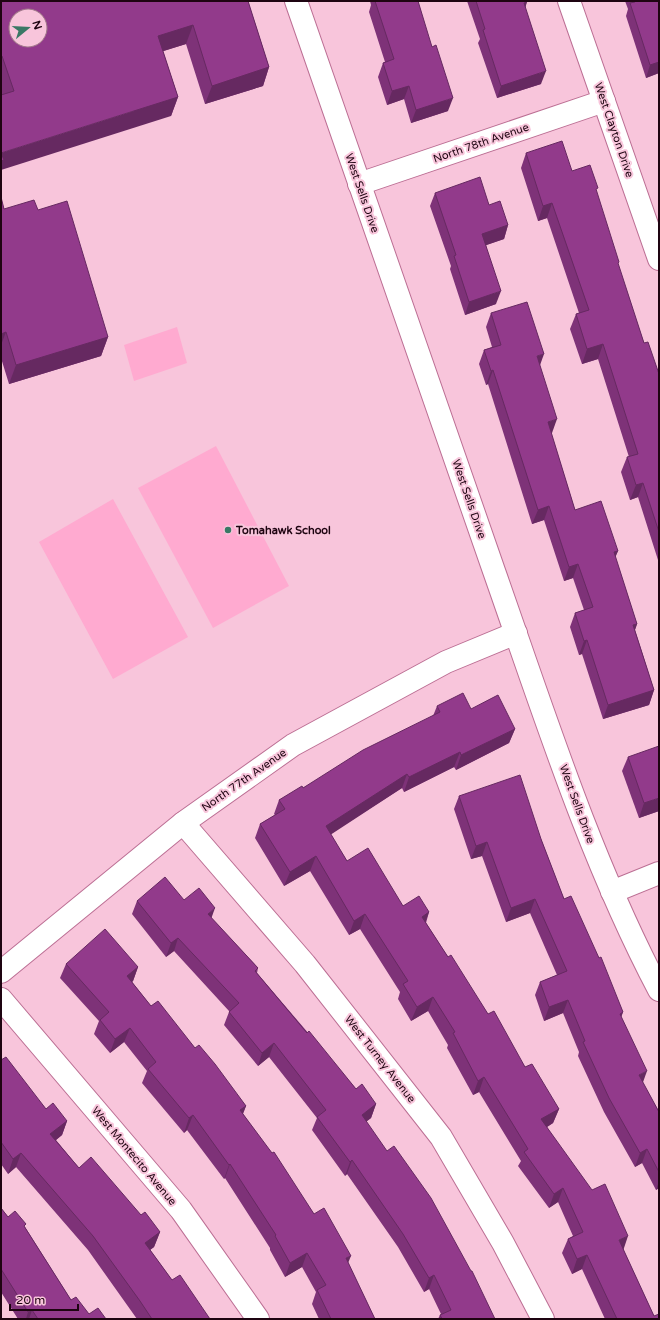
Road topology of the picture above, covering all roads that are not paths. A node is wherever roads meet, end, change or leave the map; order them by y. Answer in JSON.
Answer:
{"nodes":[{"id":1,"x":296,"y":1,"type":"edge"},
{"id":2,"x":569,"y":1,"type":"edge"},
{"id":3,"x":604,"y":101,"type":"junction"},
{"id":4,"x":359,"y":184,"type":"junction"},
{"id":5,"x":659,"y":259,"type":"edge"},
{"id":6,"x":516,"y":633,"type":"junction"},
{"id":7,"x":183,"y":823,"type":"junction"},
{"id":8,"x":659,"y":873,"type":"edge"},
{"id":9,"x":612,"y":892,"type":"junction"},
{"id":10,"x":1,"y":972,"type":"edge"},
{"id":11,"x":659,"y":990,"type":"edge"},
{"id":12,"x":1,"y":999,"type":"edge"},
{"id":13,"x":258,"y":1319,"type":"edge"},
{"id":14,"x":543,"y":1319,"type":"edge"}],
"edges":[{"from":1,"to":4,"type":"street","name":"West Sells Drive"},
{"from":2,"to":3,"type":"street","name":"West Clayton Drive"},
{"from":3,"to":4,"type":"street","name":"North 78th Avenue"},
{"from":3,"to":5,"type":"street","name":"West Clayton Drive"},
{"from":4,"to":6,"type":"street","name":"West Sells Drive"},
{"from":6,"to":7,"type":"street","name":"North 77th Avenue"},
{"from":6,"to":9,"type":"street","name":"West Sells Drive"},
{"from":7,"to":10,"type":"street","name":"North 77th Avenue"},
{"from":7,"to":14,"type":"street","name":"West Turney Avenue"},
{"from":8,"to":9,"type":"street"},
{"from":9,"to":11,"type":"street","name":"West Sells Drive"},
{"from":12,"to":13,"type":"street","name":"West Montecito Avenue"}]}
